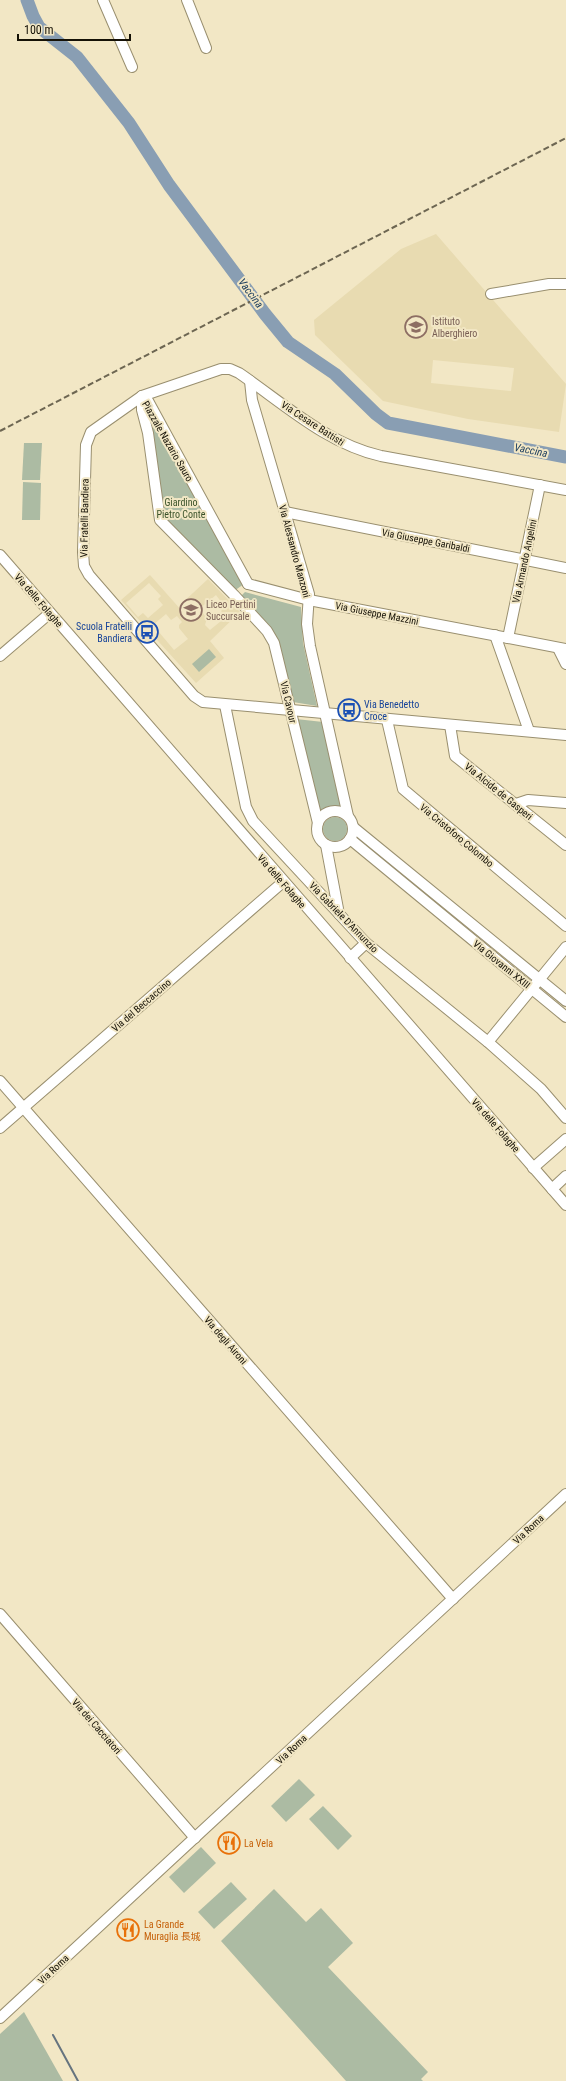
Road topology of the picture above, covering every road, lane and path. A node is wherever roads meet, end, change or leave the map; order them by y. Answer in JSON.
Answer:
{"nodes":[{"id":1,"x":103,"y":0,"type":"edge"},
{"id":2,"x":187,"y":0,"type":"edge"},
{"id":3,"x":206,"y":48,"type":"dead end"},
{"id":4,"x":132,"y":67,"type":"dead end"},
{"id":5,"x":566,"y":284,"type":"edge"},
{"id":6,"x":491,"y":294,"type":"dead end"},
{"id":7,"x":250,"y":381,"type":"junction"},
{"id":8,"x":142,"y":396,"type":"junction"},
{"id":9,"x":540,"y":485,"type":"junction"},
{"id":10,"x":566,"y":490,"type":"edge"},
{"id":11,"x":286,"y":512,"type":"junction"},
{"id":12,"x":0,"y":555,"type":"edge"},
{"id":13,"x":524,"y":559,"type":"junction"},
{"id":14,"x":566,"y":568,"type":"edge"},
{"id":15,"x":248,"y":584,"type":"junction"},
{"id":16,"x":234,"y":595,"type":"junction"},
{"id":17,"x":309,"y":600,"type":"junction"},
{"id":18,"x":50,"y":613,"type":"junction"},
{"id":19,"x":495,"y":635,"type":"junction"},
{"id":20,"x":508,"y":638,"type":"junction"},
{"id":21,"x":562,"y":648,"type":"edge"},
{"id":22,"x":0,"y":656,"type":"edge"},
{"id":23,"x":566,"y":664,"type":"edge"},
{"id":24,"x":225,"y":705,"type":"junction"},
{"id":25,"x":290,"y":710,"type":"junction"},
{"id":26,"x":325,"y":714,"type":"junction"},
{"id":27,"x":387,"y":720,"type":"junction"},
{"id":28,"x":450,"y":725,"type":"junction"},
{"id":29,"x":529,"y":730,"type":"junction"},
{"id":30,"x":566,"y":735,"type":"edge"},
{"id":31,"x":566,"y":803,"type":"edge"},
{"id":32,"x":516,"y":804,"type":"junction"},
{"id":33,"x":348,"y":816,"type":"junction"},
{"id":34,"x":318,"y":823,"type":"junction"},
{"id":35,"x":353,"y":827,"type":"junction"},
{"id":36,"x":350,"y":839,"type":"junction"},
{"id":37,"x":326,"y":845,"type":"junction"},
{"id":38,"x":566,"y":845,"type":"edge"},
{"id":39,"x":283,"y":882,"type":"junction"},
{"id":40,"x":445,"y":902,"type":"junction"},
{"id":41,"x":437,"y":911,"type":"junction"},
{"id":42,"x":339,"y":914,"type":"junction"},
{"id":43,"x":566,"y":926,"type":"edge"},
{"id":44,"x":366,"y":943,"type":"junction"},
{"id":45,"x":566,"y":947,"type":"edge"},
{"id":46,"x":350,"y":958,"type":"junction"},
{"id":47,"x":540,"y":979,"type":"junction"},
{"id":48,"x":532,"y":989,"type":"junction"},
{"id":49,"x":566,"y":1001,"type":"edge"},
{"id":50,"x":566,"y":1017,"type":"edge"},
{"id":51,"x":488,"y":1042,"type":"junction"},
{"id":52,"x":0,"y":1081,"type":"edge"},
{"id":53,"x":24,"y":1108,"type":"junction"},
{"id":54,"x":566,"y":1118,"type":"edge"},
{"id":55,"x":0,"y":1128,"type":"edge"},
{"id":56,"x":566,"y":1138,"type":"edge"},
{"id":57,"x":533,"y":1168,"type":"junction"},
{"id":58,"x":566,"y":1176,"type":"edge"},
{"id":59,"x":552,"y":1189,"type":"junction"},
{"id":60,"x":566,"y":1205,"type":"edge"},
{"id":61,"x":566,"y":1494,"type":"edge"},
{"id":62,"x":453,"y":1599,"type":"junction"},
{"id":63,"x":0,"y":1614,"type":"edge"},
{"id":64,"x":195,"y":1838,"type":"junction"},
{"id":65,"x":0,"y":2018,"type":"edge"}],
"edges":[{"from":1,"to":4,"type":"street"},
{"from":2,"to":3,"type":"street"},
{"from":5,"to":6,"type":"street"},
{"from":7,"to":8,"type":"street","name":"Via Cesare Battisti"},
{"from":7,"to":9,"type":"street","name":"Via Cesare Battisti"},
{"from":7,"to":11,"type":"street","name":"Via Alessandro Manzoni"},
{"from":8,"to":15,"type":"street","name":"Piazzale Nazario Sauro"},
{"from":8,"to":16,"type":"street","name":"Piazzale Nazario Sauro"},
{"from":8,"to":24,"type":"street","name":"Via Fratelli Bandiera"},
{"from":9,"to":10,"type":"street","name":"Via Cesare Battisti"},
{"from":9,"to":13,"type":"street","name":"Via Armando Angelini"},
{"from":11,"to":13,"type":"street","name":"Via Giuseppe Garibaldi"},
{"from":11,"to":17,"type":"street","name":"Via Alessandro Manzoni"},
{"from":12,"to":18,"type":"street","name":"Via delle Folaghe"},
{"from":13,"to":14,"type":"street","name":"Via Giuseppe Garibaldi"},
{"from":13,"to":20,"type":"street","name":"Via Armando Angelini"},
{"from":15,"to":16,"type":"street"},
{"from":15,"to":17,"type":"street","name":"Via Giuseppe Mazzini"},
{"from":16,"to":25,"type":"street","name":"Via Cavour"},
{"from":17,"to":19,"type":"street","name":"Via Giuseppe Mazzini"},
{"from":17,"to":26,"type":"street","name":"Via Alessandro Manzoni"},
{"from":18,"to":22,"type":"street"},
{"from":18,"to":39,"type":"street","name":"Via delle Folaghe"},
{"from":19,"to":20,"type":"street","name":"Via Giuseppe Mazzini"},
{"from":19,"to":29,"type":"street"},
{"from":20,"to":21,"type":"street","name":"Via Giuseppe Mazzini"},
{"from":21,"to":23,"type":"street"},
{"from":24,"to":25,"type":"street","name":"Via Fratelli Bandiera"},
{"from":24,"to":42,"type":"street","name":"Via Gabriele D'Annunzio"},
{"from":25,"to":26,"type":"street"},
{"from":25,"to":34,"type":"street","name":"Via Cavour"},
{"from":26,"to":27,"type":"street"},
{"from":26,"to":33,"type":"street","name":"Via Alessandro Manzoni"},
{"from":27,"to":28,"type":"street"},
{"from":27,"to":43,"type":"street","name":"Via Cristoforo Colombo"},
{"from":28,"to":29,"type":"street"},
{"from":28,"to":32,"type":"street","name":"Via Alcide de Gasperi"},
{"from":29,"to":30,"type":"street"},
{"from":31,"to":32,"type":"street"},
{"from":32,"to":38,"type":"street","name":"Via Alcide de Gasperi"},
{"from":33,"to":34,"type":"street"},
{"from":33,"to":35,"type":"street"},
{"from":34,"to":37,"type":"street"},
{"from":35,"to":36,"type":"street"},
{"from":35,"to":40,"type":"street","name":"Via Giovanni XXIII"},
{"from":36,"to":37,"type":"street"},
{"from":36,"to":41,"type":"street","name":"Via Giovanni XXIII"},
{"from":37,"to":42,"type":"street"},
{"from":39,"to":46,"type":"street","name":"Via delle Folaghe"},
{"from":39,"to":53,"type":"street","name":"Via del Beccaccino"},
{"from":40,"to":41,"type":"street"},
{"from":40,"to":47,"type":"street","name":"Via Giovanni XXIII"},
{"from":41,"to":48,"type":"street","name":"Via Giovanni XXIII"},
{"from":42,"to":44,"type":"street","name":"Via Gabriele D'Annunzio"},
{"from":44,"to":46,"type":"street"},
{"from":44,"to":51,"type":"street","name":"Via Gabriele D'Annunzio"},
{"from":45,"to":47,"type":"street"},
{"from":46,"to":57,"type":"street","name":"Via delle Folaghe"},
{"from":47,"to":48,"type":"street"},
{"from":47,"to":49,"type":"street","name":"Via Giovanni XXIII"},
{"from":48,"to":50,"type":"street","name":"Via Giovanni XXIII"},
{"from":48,"to":51,"type":"street"},
{"from":51,"to":54,"type":"street","name":"Via Gabriele D'Annunzio"},
{"from":52,"to":53,"type":"street","name":"Via degli Aironi"},
{"from":53,"to":55,"type":"street","name":"Via del Beccaccino"},
{"from":53,"to":62,"type":"street","name":"Via degli Aironi"},
{"from":56,"to":57,"type":"street"},
{"from":57,"to":59,"type":"street","name":"Via delle Folaghe"},
{"from":58,"to":59,"type":"street"},
{"from":59,"to":60,"type":"street","name":"Via delle Folaghe"},
{"from":61,"to":62,"type":"street","name":"Via Roma"},
{"from":62,"to":64,"type":"street","name":"Via Roma"},
{"from":63,"to":64,"type":"street","name":"Via dei Cacciatori"},
{"from":64,"to":65,"type":"street","name":"Via Roma"}]}
